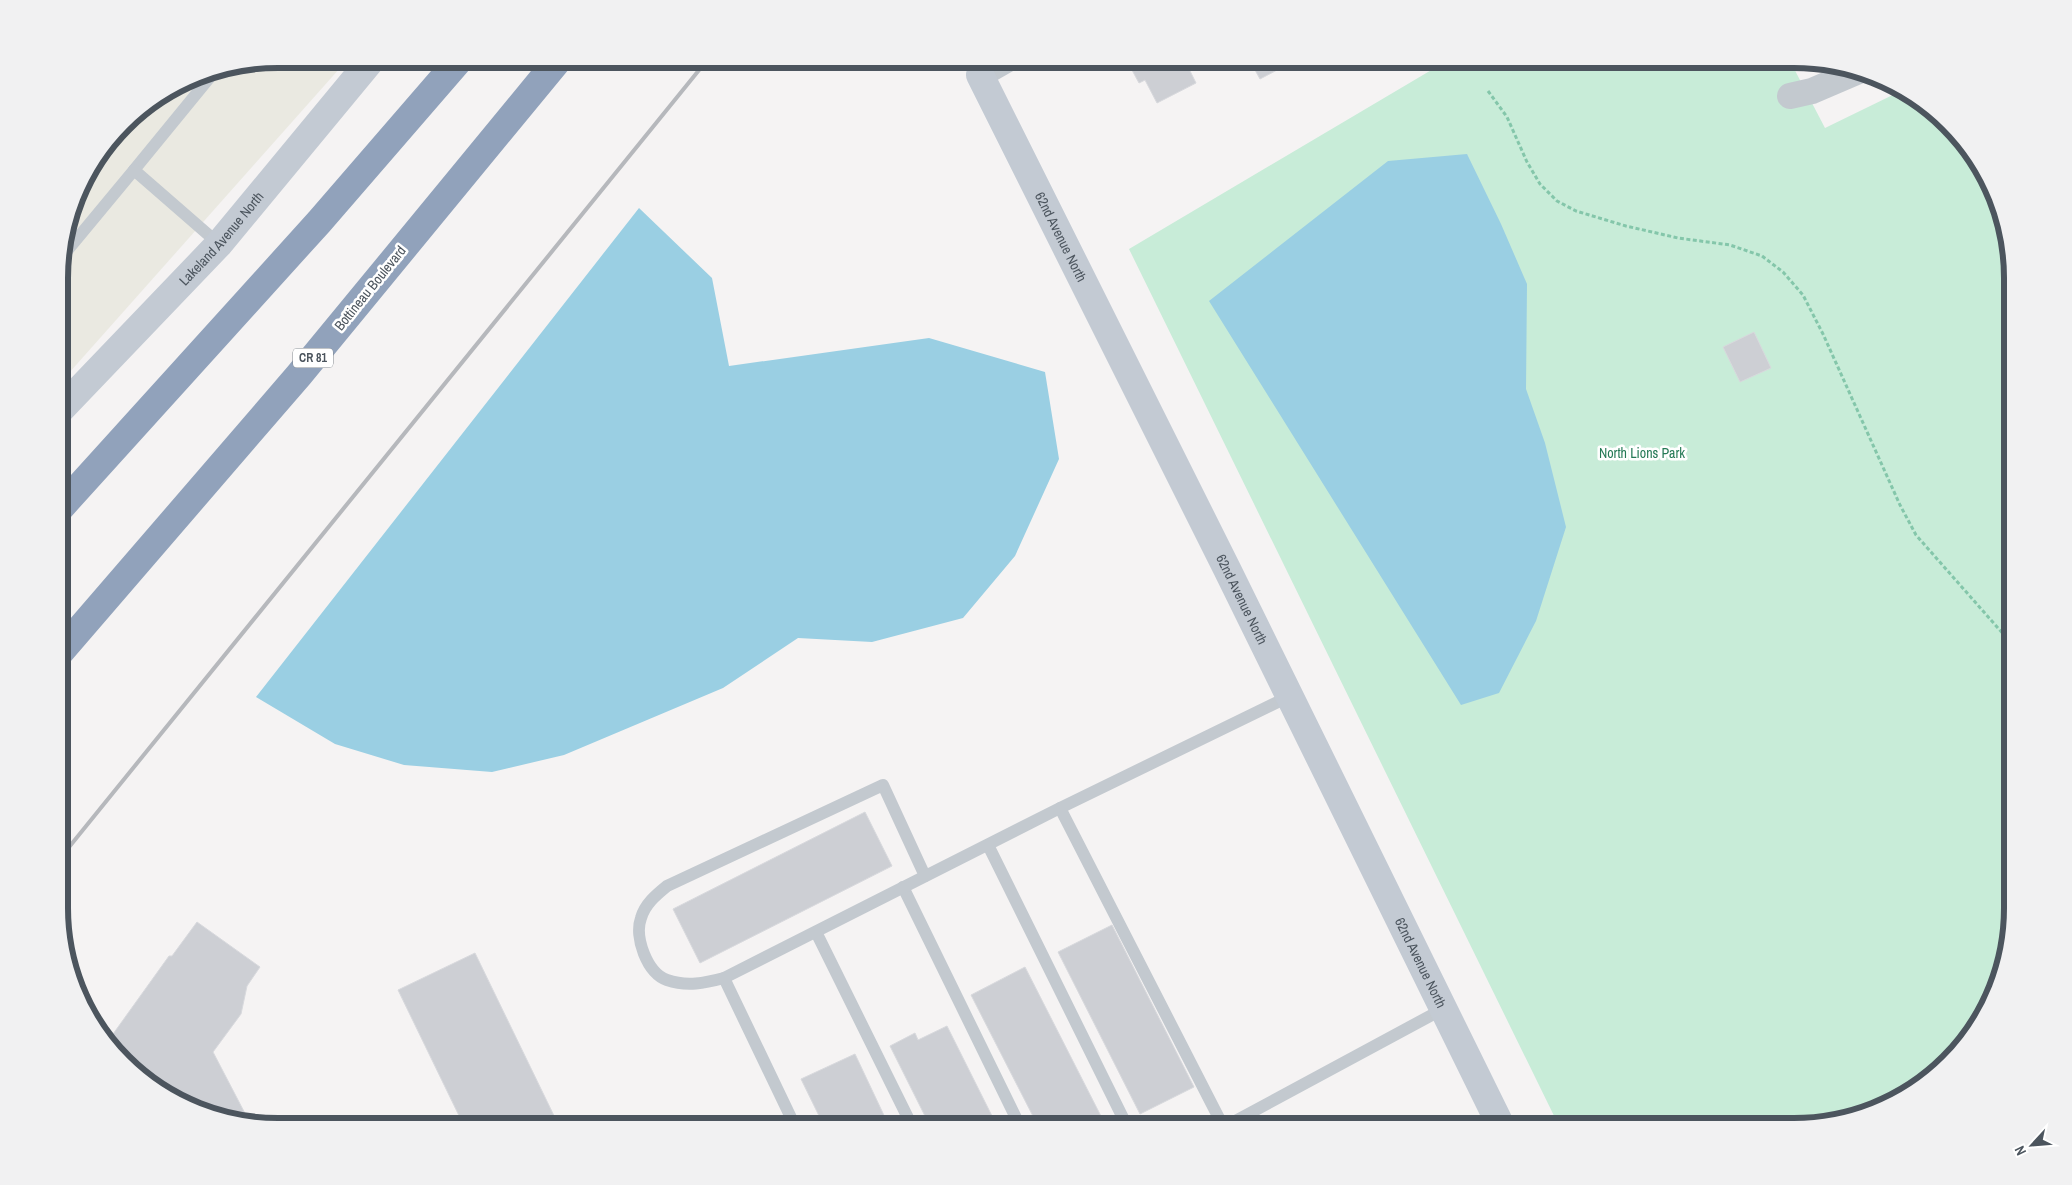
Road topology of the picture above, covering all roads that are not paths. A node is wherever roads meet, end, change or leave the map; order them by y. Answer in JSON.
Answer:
{"nodes":[{"id":1,"x":365,"y":68,"type":"edge"},
{"id":2,"x":452,"y":68,"type":"edge"},
{"id":3,"x":552,"y":68,"type":"edge"},
{"id":4,"x":993,"y":68,"type":"edge"},
{"id":5,"x":1849,"y":75,"type":"edge"},
{"id":6,"x":980,"y":76,"type":"joint"},
{"id":7,"x":208,"y":80,"type":"edge"},
{"id":8,"x":1790,"y":96,"type":"dead end"},
{"id":9,"x":134,"y":170,"type":"junction"},
{"id":10,"x":218,"y":244,"type":"junction"},
{"id":11,"x":70,"y":248,"type":"edge"},
{"id":12,"x":68,"y":402,"type":"edge"},
{"id":13,"x":68,"y":499,"type":"edge"},
{"id":14,"x":68,"y":643,"type":"edge"},
{"id":15,"x":1290,"y":696,"type":"junction"},
{"id":16,"x":1060,"y":808,"type":"junction"},
{"id":17,"x":988,"y":845,"type":"junction"},
{"id":18,"x":925,"y":876,"type":"junction"},
{"id":19,"x":903,"y":888,"type":"junction"},
{"id":20,"x":816,"y":932,"type":"junction"},
{"id":21,"x":724,"y":978,"type":"junction"},
{"id":22,"x":1443,"y":1009,"type":"junction"},
{"id":23,"x":791,"y":1118,"type":"edge"},
{"id":24,"x":908,"y":1118,"type":"edge"},
{"id":25,"x":1016,"y":1118,"type":"edge"},
{"id":26,"x":1123,"y":1118,"type":"edge"},
{"id":27,"x":1220,"y":1118,"type":"edge"},
{"id":28,"x":1239,"y":1118,"type":"edge"},
{"id":29,"x":1497,"y":1118,"type":"edge"}],
"edges":[{"from":1,"to":10,"type":"street","name":"Lakeland Avenue North"},
{"from":2,"to":13,"type":"highway"},
{"from":3,"to":14,"type":"highway","name":"Bottineau Boulevard","number":"CR 81"},
{"from":4,"to":6,"type":"street"},
{"from":5,"to":8,"type":"street"},
{"from":6,"to":15,"type":"street","name":"62nd Avenue North"},
{"from":7,"to":9,"type":"lane"},
{"from":9,"to":10,"type":"lane"},
{"from":9,"to":11,"type":"lane"},
{"from":10,"to":12,"type":"street","name":"Lakeland Avenue North"},
{"from":15,"to":16,"type":"lane"},
{"from":15,"to":22,"type":"street","name":"62nd Avenue North"},
{"from":16,"to":17,"type":"lane"},
{"from":16,"to":27,"type":"lane"},
{"from":17,"to":18,"type":"lane"},
{"from":17,"to":26,"type":"lane"},
{"from":18,"to":19,"type":"lane"},
{"from":18,"to":21,"type":"lane"},
{"from":19,"to":20,"type":"lane"},
{"from":19,"to":25,"type":"lane"},
{"from":20,"to":21,"type":"lane"},
{"from":20,"to":24,"type":"lane"},
{"from":21,"to":23,"type":"lane"},
{"from":22,"to":28,"type":"lane"},
{"from":22,"to":29,"type":"street","name":"62nd Avenue North"}]}
